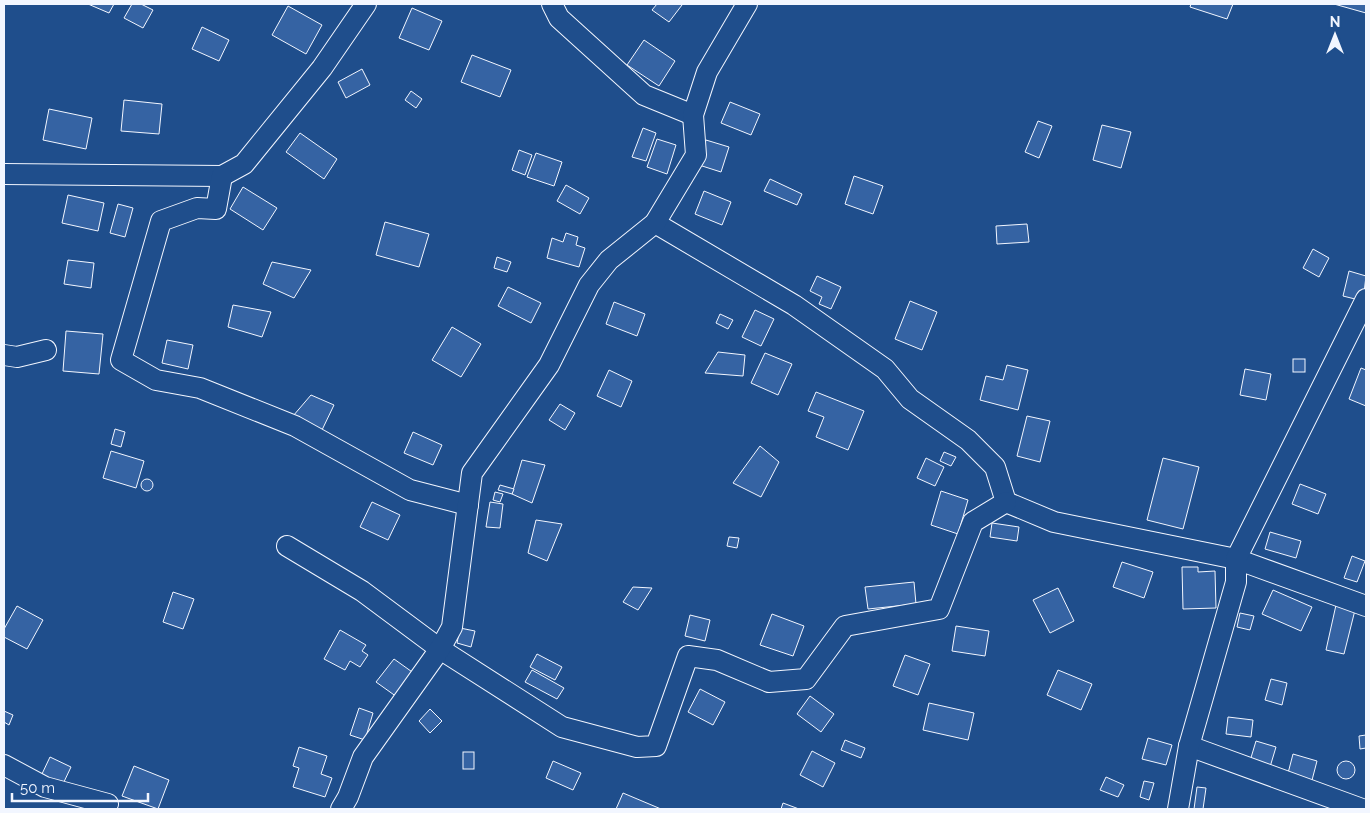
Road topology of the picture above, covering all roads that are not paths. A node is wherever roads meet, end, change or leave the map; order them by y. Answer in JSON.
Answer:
{"nodes":[{"id":1,"x":366,"y":4,"type":"edge"},
{"id":2,"x":552,"y":4,"type":"edge"},
{"id":3,"x":747,"y":4,"type":"edge"},
{"id":4,"x":692,"y":115,"type":"junction"},
{"id":5,"x":4,"y":174,"type":"edge"},
{"id":6,"x":222,"y":176,"type":"junction"},
{"id":7,"x":654,"y":223,"type":"junction"},
{"id":8,"x":1366,"y":299,"type":"edge"},
{"id":9,"x":46,"y":350,"type":"dead end"},
{"id":10,"x":4,"y":355,"type":"edge"},
{"id":11,"x":1006,"y":502,"type":"junction"},
{"id":12,"x":468,"y":505,"type":"junction"},
{"id":13,"x":287,"y":546,"type":"dead end"},
{"id":14,"x":1236,"y":559,"type":"junction"},
{"id":15,"x":1366,"y":606,"type":"edge"},
{"id":16,"x":440,"y":649,"type":"junction"},
{"id":17,"x":1189,"y":746,"type":"junction"},
{"id":18,"x":4,"y":765,"type":"edge"},
{"id":19,"x":112,"y":808,"type":"edge"},
{"id":20,"x":341,"y":809,"type":"edge"},
{"id":21,"x":1178,"y":809,"type":"edge"},
{"id":22,"x":1362,"y":809,"type":"edge"}],
"edges":[{"from":1,"to":6,"type":"street"},
{"from":2,"to":4,"type":"street"},
{"from":3,"to":4,"type":"street"},
{"from":4,"to":7,"type":"street"},
{"from":5,"to":6,"type":"street"},
{"from":6,"to":12,"type":"street"},
{"from":7,"to":11,"type":"street"},
{"from":7,"to":12,"type":"street"},
{"from":8,"to":14,"type":"street"},
{"from":9,"to":10,"type":"street"},
{"from":11,"to":14,"type":"street"},
{"from":11,"to":16,"type":"street"},
{"from":12,"to":16,"type":"street"},
{"from":13,"to":16,"type":"street"},
{"from":14,"to":15,"type":"street"},
{"from":14,"to":17,"type":"street"},
{"from":16,"to":20,"type":"street"},
{"from":17,"to":21,"type":"street"},
{"from":17,"to":22,"type":"street"},
{"from":18,"to":19,"type":"street"}]}
